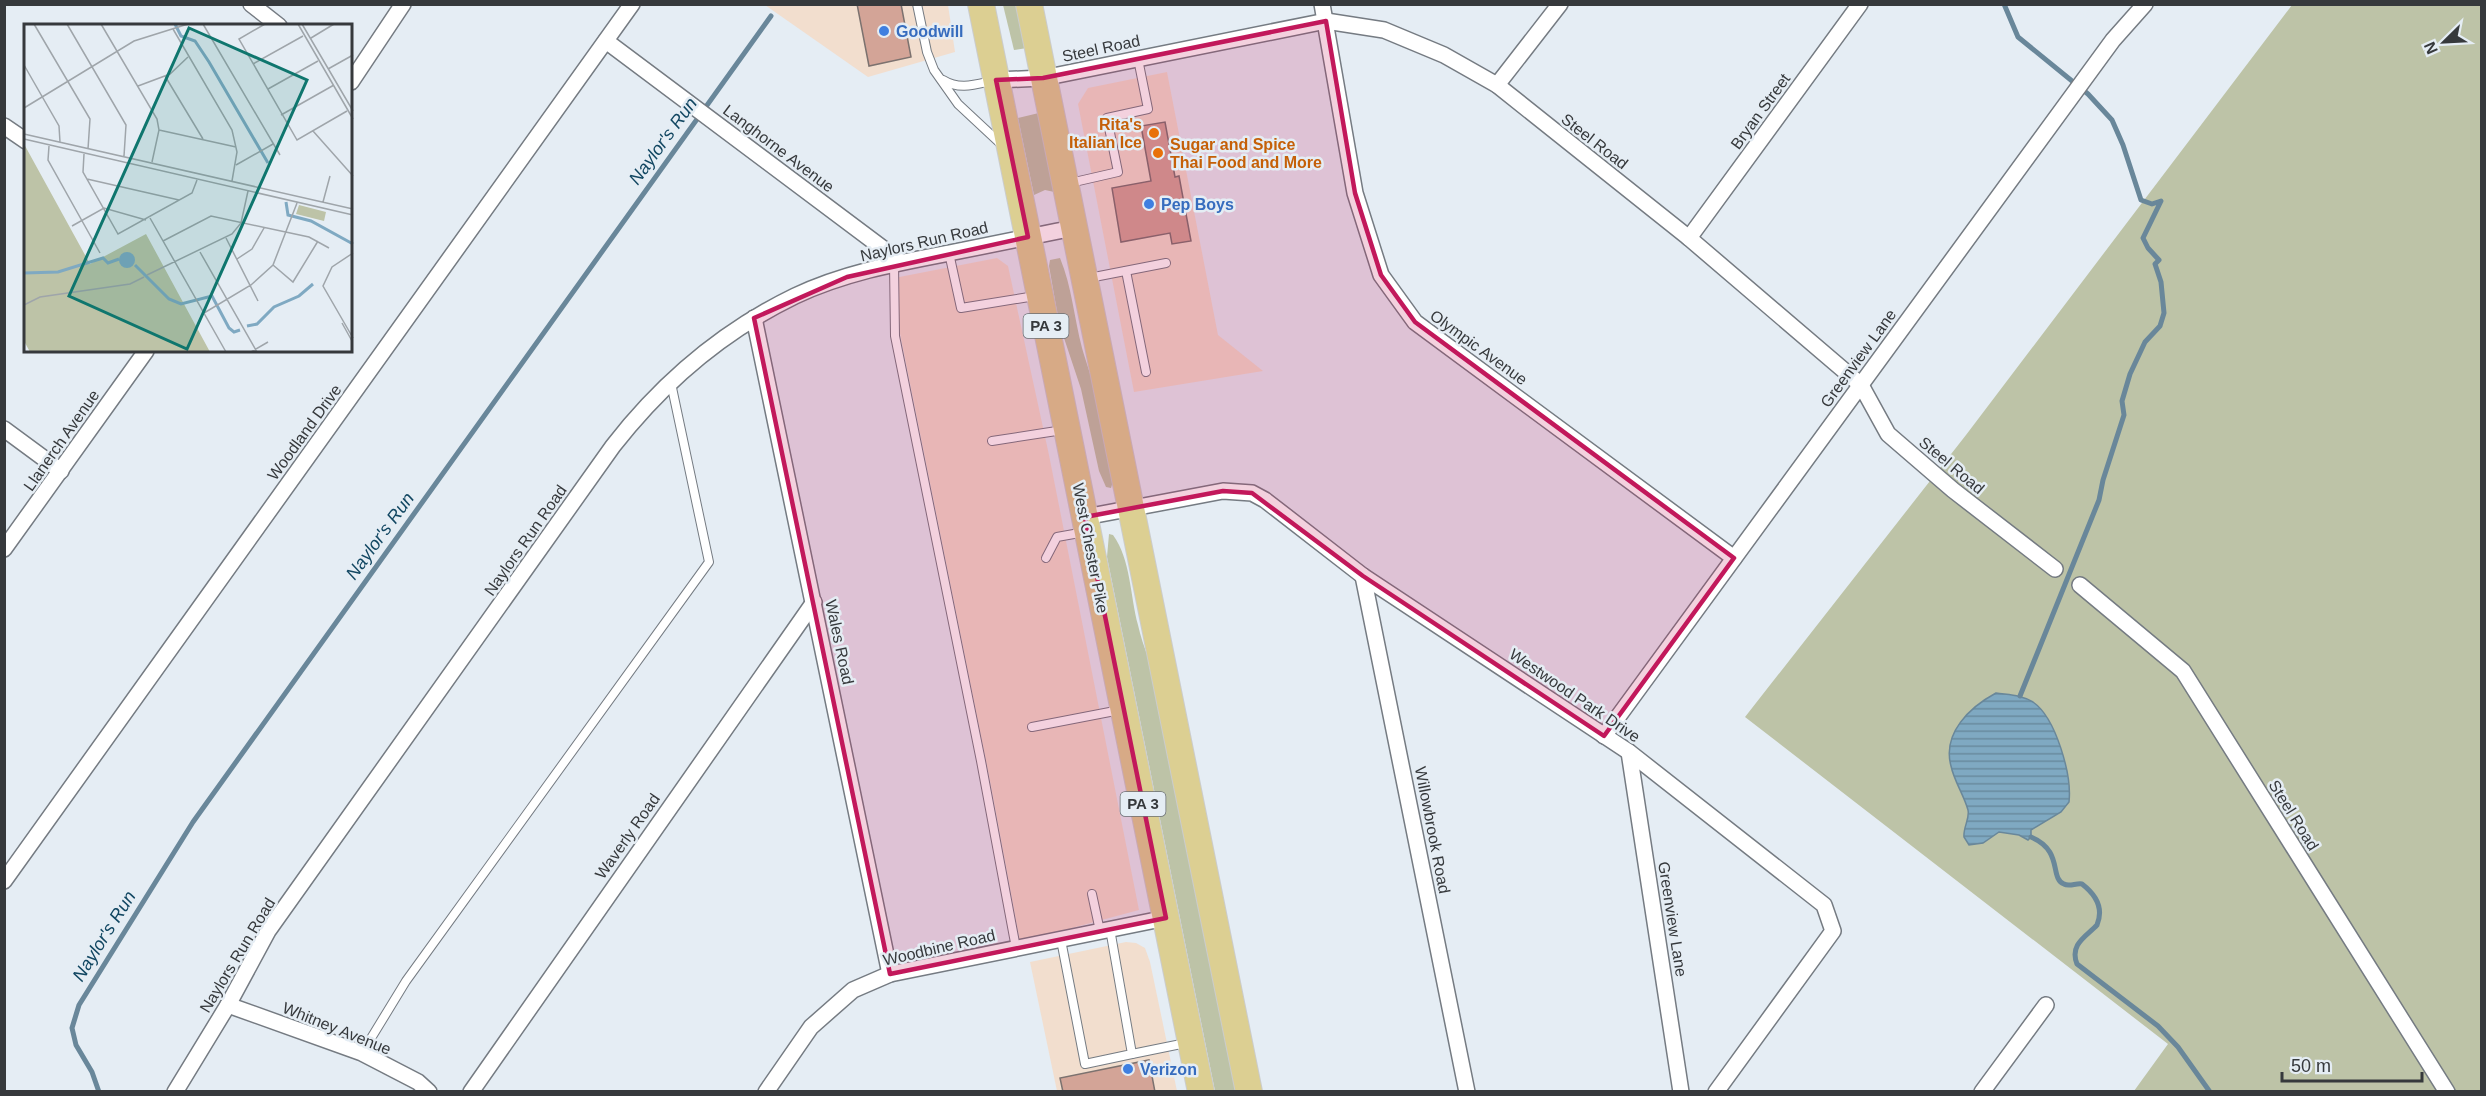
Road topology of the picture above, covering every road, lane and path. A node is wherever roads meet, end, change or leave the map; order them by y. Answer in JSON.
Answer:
{"nodes":[{"id":1,"x":251,"y":4,"type":"edge"},
{"id":2,"x":403,"y":4,"type":"edge"},
{"id":3,"x":632,"y":4,"type":"edge"},
{"id":4,"x":917,"y":4,"type":"edge"},
{"id":5,"x":981,"y":4,"type":"edge"},
{"id":6,"x":1029,"y":4,"type":"edge"},
{"id":7,"x":1322,"y":4,"type":"edge"},
{"id":8,"x":1560,"y":4,"type":"edge"},
{"id":9,"x":1860,"y":4,"type":"edge"},
{"id":10,"x":2145,"y":4,"type":"edge"},
{"id":11,"x":1326,"y":21,"type":"junction"},
{"id":12,"x":276,"y":24,"type":"edge"},
{"id":13,"x":606,"y":41,"type":"junction"},
{"id":14,"x":1138,"y":59,"type":"junction"},
{"id":15,"x":1044,"y":78,"type":"junction"},
{"id":16,"x":352,"y":80,"type":"edge"},
{"id":17,"x":942,"y":80,"type":"junction"},
{"id":18,"x":996,"y":81,"type":"junction"},
{"id":19,"x":1497,"y":85,"type":"junction"},
{"id":20,"x":4,"y":126,"type":"edge"},
{"id":21,"x":24,"y":140,"type":"edge"},
{"id":22,"x":1012,"y":154,"type":"junction"},
{"id":23,"x":1065,"y":184,"type":"junction"},
{"id":24,"x":1074,"y":228,"type":"junction"},
{"id":25,"x":1028,"y":237,"type":"junction"},
{"id":26,"x":1689,"y":238,"type":"junction"},
{"id":27,"x":949,"y":253,"type":"junction"},
{"id":28,"x":897,"y":263,"type":"junction"},
{"id":29,"x":1166,"y":263,"type":"dead end"},
{"id":30,"x":1126,"y":271,"type":"junction"},
{"id":31,"x":1084,"y":279,"type":"junction"},
{"id":32,"x":1040,"y":296,"type":"junction"},
{"id":33,"x":754,"y":318,"type":"junction"},
{"id":34,"x":145,"y":352,"type":"edge"},
{"id":35,"x":1146,"y":372,"type":"dead end"},
{"id":36,"x":671,"y":382,"type":"junction"},
{"id":37,"x":1861,"y":385,"type":"junction"},
{"id":38,"x":4,"y":429,"type":"edge"},
{"id":39,"x":1067,"y":429,"type":"junction"},
{"id":40,"x":992,"y":441,"type":"dead end"},
{"id":41,"x":61,"y":471,"type":"junction"},
{"id":42,"x":1131,"y":508,"type":"junction"},
{"id":43,"x":1087,"y":524,"type":"junction"},
{"id":44,"x":4,"y":549,"type":"edge"},
{"id":45,"x":1046,"y":558,"type":"dead end"},
{"id":46,"x":1734,"y":558,"type":"junction"},
{"id":47,"x":2055,"y":569,"type":"dead end"},
{"id":48,"x":1363,"y":576,"type":"junction"},
{"id":49,"x":2080,"y":585,"type":"dead end"},
{"id":50,"x":813,"y":602,"type":"junction"},
{"id":51,"x":1124,"y":709,"type":"junction"},
{"id":52,"x":1032,"y":728,"type":"dead end"},
{"id":53,"x":1604,"y":736,"type":"junction"},
{"id":54,"x":1629,"y":752,"type":"junction"},
{"id":55,"x":4,"y":881,"type":"edge"},
{"id":56,"x":1092,"y":894,"type":"dead end"},
{"id":57,"x":1166,"y":918,"type":"junction"},
{"id":58,"x":1105,"y":930,"type":"junction"},
{"id":59,"x":1061,"y":940,"type":"junction"},
{"id":60,"x":1016,"y":948,"type":"junction"},
{"id":61,"x":890,"y":974,"type":"junction"},
{"id":62,"x":228,"y":1005,"type":"junction"},
{"id":63,"x":2046,"y":1005,"type":"dead end"},
{"id":64,"x":1191,"y":1042,"type":"junction"},
{"id":65,"x":362,"y":1053,"type":"junction"},
{"id":66,"x":1132,"y":1054,"type":"junction"},
{"id":67,"x":175,"y":1092,"type":"edge"},
{"id":68,"x":429,"y":1092,"type":"edge"},
{"id":69,"x":471,"y":1092,"type":"edge"},
{"id":70,"x":766,"y":1092,"type":"edge"},
{"id":71,"x":1202,"y":1092,"type":"edge"},
{"id":72,"x":1249,"y":1092,"type":"edge"},
{"id":73,"x":1467,"y":1092,"type":"edge"},
{"id":74,"x":1681,"y":1092,"type":"edge"},
{"id":75,"x":1716,"y":1092,"type":"edge"},
{"id":76,"x":1982,"y":1092,"type":"edge"},
{"id":77,"x":2447,"y":1092,"type":"edge"}],
"edges":[{"from":1,"to":12,"type":"street"},
{"from":2,"to":16,"type":"street"},
{"from":3,"to":13,"type":"street","name":"Woodland Drive"},
{"from":4,"to":17,"type":"lane"},
{"from":5,"to":18,"type":"highway","name":"West Chester Pike","number":"PA 3"},
{"from":6,"to":15,"type":"highway","number":"PA 3"},
{"from":7,"to":11,"type":"street","name":"Olympic Avenue"},
{"from":8,"to":19,"type":"street"},
{"from":9,"to":26,"type":"street","name":"Bryan Street"},
{"from":10,"to":37,"type":"street","name":"Greenview Lane"},
{"from":11,"to":14,"type":"street","name":"Steel Road"},
{"from":11,"to":19,"type":"street","name":"Steel Road"},
{"from":11,"to":46,"type":"street","name":"Olympic Avenue"},
{"from":13,"to":28,"type":"street","name":"Langhorne Avenue"},
{"from":13,"to":55,"type":"street","name":"Woodland Drive"},
{"from":14,"to":15,"type":"street","name":"Steel Road"},
{"from":14,"to":23,"type":"lane"},
{"from":15,"to":18,"type":"street","name":"Steel Road"},
{"from":15,"to":23,"type":"highway","number":"PA 3"},
{"from":17,"to":18,"type":"lane"},
{"from":17,"to":22,"type":"lane"},
{"from":18,"to":22,"type":"highway","name":"West Chester Pike","number":"PA 3"},
{"from":19,"to":26,"type":"street","name":"Steel Road"},
{"from":20,"to":21,"type":"street"},
{"from":22,"to":25,"type":"highway","name":"West Chester Pike","number":"PA 3"},
{"from":23,"to":24,"type":"highway","number":"PA 3"},
{"from":24,"to":25,"type":"street","name":"Naylors Run Road"},
{"from":24,"to":31,"type":"highway","number":"PA 3"},
{"from":25,"to":27,"type":"street","name":"Naylors Run Road"},
{"from":25,"to":32,"type":"highway","name":"West Chester Pike","number":"PA 3"},
{"from":26,"to":37,"type":"street","name":"Steel Road"},
{"from":27,"to":28,"type":"street","name":"Naylors Run Road"},
{"from":27,"to":32,"type":"lane"},
{"from":28,"to":33,"type":"street","name":"Naylors Run Road"},
{"from":28,"to":60,"type":"lane"},
{"from":29,"to":30,"type":"lane"},
{"from":30,"to":31,"type":"lane"},
{"from":30,"to":35,"type":"lane"},
{"from":31,"to":42,"type":"highway","number":"PA 3"},
{"from":32,"to":39,"type":"highway","name":"West Chester Pike","number":"PA 3"},
{"from":33,"to":36,"type":"street","name":"Naylors Run Road"},
{"from":33,"to":50,"type":"street","name":"Wales Road"},
{"from":34,"to":41,"type":"street","name":"Llanerch Avenue"},
{"from":36,"to":62,"type":"street","name":"Naylors Run Road"},
{"from":36,"to":65,"type":"lane"},
{"from":37,"to":46,"type":"street","name":"Greenview Lane"},
{"from":37,"to":47,"type":"street","name":"Steel Road"},
{"from":38,"to":41,"type":"street"},
{"from":39,"to":40,"type":"lane"},
{"from":39,"to":43,"type":"highway","name":"West Chester Pike","number":"PA 3"},
{"from":41,"to":44,"type":"street","name":"Llanerch Avenue"},
{"from":42,"to":43,"type":"street","name":"Westwood Park Drive"},
{"from":42,"to":48,"type":"street","name":"Westwood Park Drive"},
{"from":42,"to":72,"type":"highway","number":"PA 3"},
{"from":43,"to":45,"type":"lane"},
{"from":43,"to":51,"type":"highway","name":"West Chester Pike","number":"PA 3"},
{"from":46,"to":53,"type":"street","name":"Greenview Lane"},
{"from":48,"to":53,"type":"street","name":"Westwood Park Drive"},
{"from":48,"to":73,"type":"street","name":"Willowbrook Road"},
{"from":49,"to":77,"type":"street","name":"Steel Road"},
{"from":50,"to":61,"type":"street","name":"Wales Road"},
{"from":50,"to":69,"type":"street","name":"Waverly Road"},
{"from":51,"to":52,"type":"lane"},
{"from":51,"to":57,"type":"highway","name":"West Chester Pike","number":"PA 3"},
{"from":53,"to":54,"type":"street","name":"Westwood Park Drive"},
{"from":54,"to":74,"type":"street","name":"Greenview Lane"},
{"from":54,"to":75,"type":"street","name":"Westwood Park Drive"},
{"from":56,"to":58,"type":"lane"},
{"from":57,"to":58,"type":"street","name":"Woodbine Road"},
{"from":57,"to":64,"type":"highway","name":"West Chester Pike","number":"PA 3"},
{"from":58,"to":59,"type":"street","name":"Woodbine Road"},
{"from":58,"to":66,"type":"lane"},
{"from":59,"to":60,"type":"street","name":"Woodbine Road"},
{"from":59,"to":66,"type":"lane"},
{"from":60,"to":61,"type":"street","name":"Woodbine Road"},
{"from":61,"to":70,"type":"street","name":"Woodbine Road"},
{"from":62,"to":65,"type":"street","name":"Whitney Avenue"},
{"from":62,"to":67,"type":"street","name":"Naylors Run Road"},
{"from":63,"to":76,"type":"street"},
{"from":64,"to":66,"type":"lane"},
{"from":64,"to":71,"type":"highway","name":"West Chester Pike","number":"PA 3"},
{"from":65,"to":68,"type":"street","name":"Whitney Avenue"}]}
